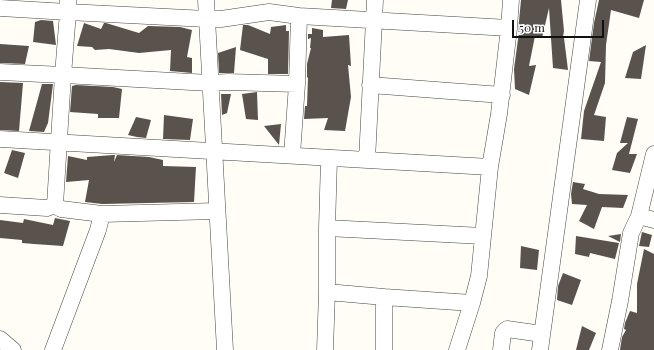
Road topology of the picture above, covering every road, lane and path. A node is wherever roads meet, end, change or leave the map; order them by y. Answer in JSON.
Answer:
{"nodes":[{"id":1,"x":206,"y":0,"type":"edge"},
{"id":2,"x":375,"y":0,"type":"edge"},
{"id":3,"x":510,"y":0,"type":"edge"},
{"id":4,"x":588,"y":0,"type":"edge"},
{"id":5,"x":68,"y":6,"type":"edge"},
{"id":6,"x":0,"y":8,"type":"edge"},
{"id":7,"x":299,"y":16,"type":"junction"},
{"id":8,"x":207,"y":19,"type":"junction"},
{"id":9,"x":374,"y":20,"type":"junction"},
{"id":10,"x":509,"y":28,"type":"junction"},
{"id":11,"x":0,"y":72,"type":"edge"},
{"id":12,"x":63,"y":75,"type":"junction"},
{"id":13,"x":210,"y":83,"type":"junction"},
{"id":14,"x":297,"y":84,"type":"junction"},
{"id":15,"x":370,"y":84,"type":"junction"},
{"id":16,"x":502,"y":94,"type":"junction"},
{"id":17,"x":0,"y":139,"type":"edge"},
{"id":18,"x":59,"y":142,"type":"junction"},
{"id":19,"x":214,"y":150,"type":"junction"},
{"id":20,"x":654,"y":154,"type":"edge"},
{"id":21,"x":292,"y":155,"type":"junction"},
{"id":22,"x":329,"y":159,"type":"junction"},
{"id":23,"x":367,"y":160,"type":"junction"},
{"id":24,"x":490,"y":167,"type":"junction"},
{"id":25,"x":0,"y":205,"type":"edge"},
{"id":26,"x":55,"y":205,"type":"junction"},
{"id":27,"x":217,"y":211,"type":"junction"},
{"id":28,"x":102,"y":214,"type":"junction"},
{"id":29,"x":646,"y":218,"type":"edge"},
{"id":30,"x":327,"y":228,"type":"junction"},
{"id":31,"x":483,"y":236,"type":"junction"},
{"id":32,"x":327,"y":292,"type":"junction"},
{"id":33,"x":384,"y":297,"type":"junction"},
{"id":34,"x":472,"y":303,"type":"junction"},
{"id":35,"x":0,"y":339,"type":"edge"},
{"id":36,"x":541,"y":342,"type":"edge"},
{"id":37,"x":13,"y":350,"type":"edge"},
{"id":38,"x":53,"y":350,"type":"edge"},
{"id":39,"x":225,"y":350,"type":"edge"},
{"id":40,"x":325,"y":350,"type":"edge"},
{"id":41,"x":384,"y":350,"type":"edge"},
{"id":42,"x":457,"y":350,"type":"edge"},
{"id":43,"x":501,"y":350,"type":"edge"},
{"id":44,"x":610,"y":350,"type":"edge"}],
"edges":[{"from":1,"to":8,"type":"street"},
{"from":2,"to":9,"type":"street"},
{"from":3,"to":10,"type":"street"},
{"from":4,"to":36,"type":"street"},
{"from":5,"to":6,"type":"street"},
{"from":5,"to":8,"type":"street"},
{"from":5,"to":12,"type":"street"},
{"from":7,"to":8,"type":"street"},
{"from":7,"to":9,"type":"street"},
{"from":7,"to":14,"type":"street"},
{"from":8,"to":13,"type":"street"},
{"from":9,"to":10,"type":"street"},
{"from":9,"to":15,"type":"street"},
{"from":10,"to":16,"type":"street"},
{"from":11,"to":12,"type":"street"},
{"from":12,"to":13,"type":"street"},
{"from":12,"to":18,"type":"street"},
{"from":13,"to":14,"type":"street"},
{"from":13,"to":19,"type":"street"},
{"from":14,"to":21,"type":"street"},
{"from":15,"to":16,"type":"street"},
{"from":15,"to":23,"type":"street"},
{"from":16,"to":24,"type":"street"},
{"from":17,"to":18,"type":"street"},
{"from":18,"to":19,"type":"street"},
{"from":18,"to":26,"type":"street"},
{"from":19,"to":21,"type":"street"},
{"from":19,"to":27,"type":"street"},
{"from":20,"to":29,"type":"street"},
{"from":21,"to":22,"type":"street"},
{"from":22,"to":23,"type":"street"},
{"from":22,"to":30,"type":"street"},
{"from":23,"to":24,"type":"street"},
{"from":24,"to":31,"type":"street"},
{"from":25,"to":26,"type":"street"},
{"from":26,"to":28,"type":"street"},
{"from":27,"to":28,"type":"street"},
{"from":27,"to":39,"type":"street"},
{"from":28,"to":38,"type":"street"},
{"from":29,"to":44,"type":"street"},
{"from":30,"to":31,"type":"street"},
{"from":30,"to":32,"type":"street"},
{"from":31,"to":34,"type":"street"},
{"from":32,"to":33,"type":"street"},
{"from":32,"to":40,"type":"street"},
{"from":33,"to":34,"type":"street"},
{"from":33,"to":41,"type":"street"},
{"from":34,"to":42,"type":"street"},
{"from":35,"to":37,"type":"street"},
{"from":36,"to":43,"type":"street"}]}
